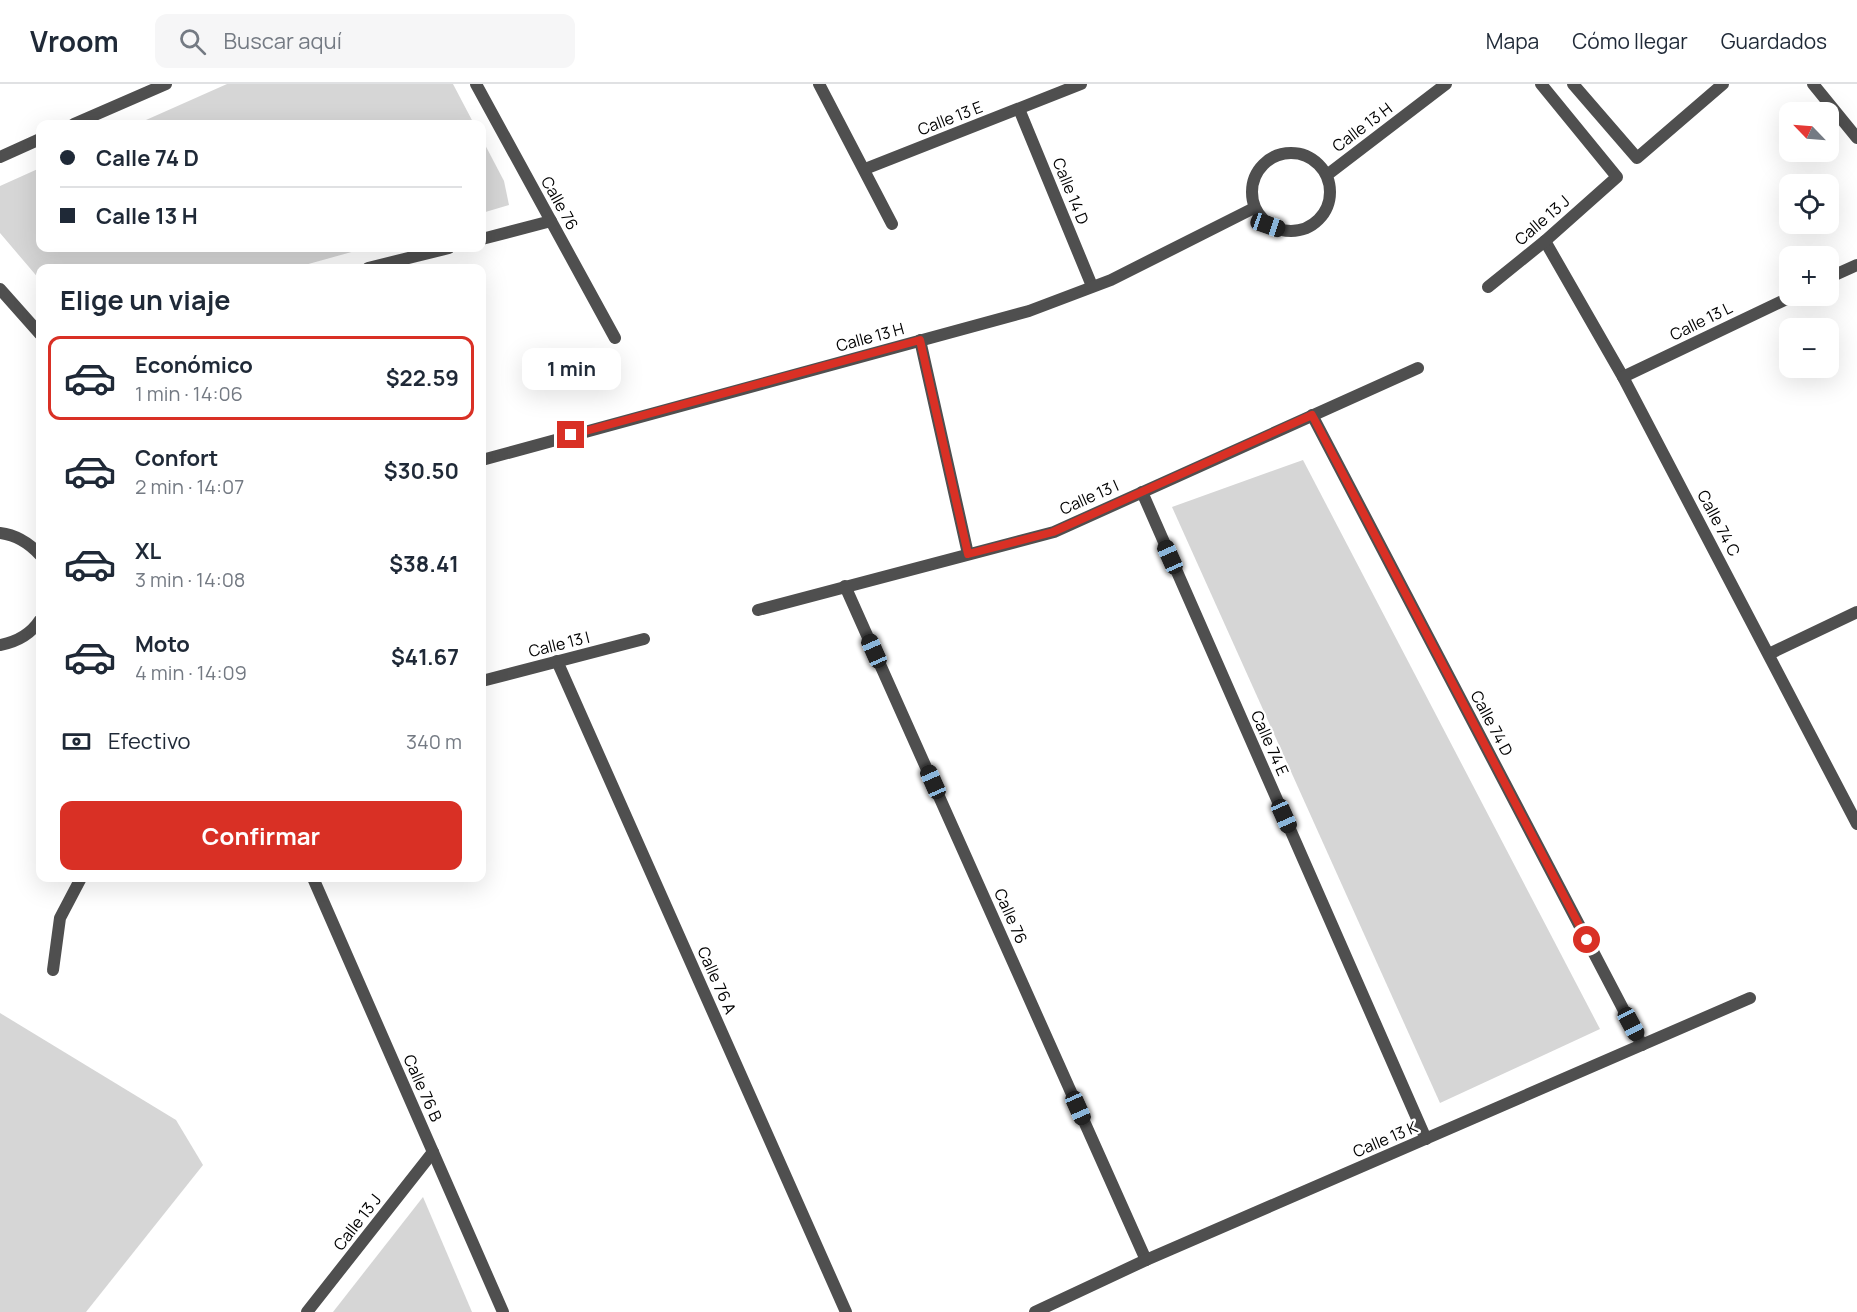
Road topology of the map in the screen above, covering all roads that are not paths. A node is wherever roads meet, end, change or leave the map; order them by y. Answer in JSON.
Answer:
{"nodes":[{"id":1,"x":166,"y":84,"type":"edge"},
{"id":2,"x":476,"y":84,"type":"edge"},
{"id":3,"x":819,"y":84,"type":"edge"},
{"id":4,"x":1081,"y":84,"type":"edge"},
{"id":5,"x":1446,"y":84,"type":"edge"},
{"id":6,"x":1541,"y":84,"type":"edge"},
{"id":7,"x":1573,"y":84,"type":"edge"},
{"id":8,"x":1723,"y":84,"type":"edge"},
{"id":9,"x":1813,"y":84,"type":"edge"},
{"id":10,"x":1019,"y":109,"type":"junction"},
{"id":11,"x":83,"y":120,"type":"edge"},
{"id":12,"x":1857,"y":138,"type":"edge"},
{"id":13,"x":36,"y":141,"type":"edge"},
{"id":14,"x":0,"y":157,"type":"edge"},
{"id":15,"x":865,"y":169,"type":"junction"},
{"id":16,"x":1327,"y":175,"type":"junction"},
{"id":17,"x":1254,"y":208,"type":"junction"},
{"id":18,"x":551,"y":221,"type":"junction"},
{"id":19,"x":892,"y":224,"type":"dead end"},
{"id":20,"x":486,"y":238,"type":"edge"},
{"id":21,"x":1545,"y":241,"type":"junction"},
{"id":22,"x":433,"y":252,"type":"edge"},
{"id":23,"x":384,"y":264,"type":"edge"},
{"id":24,"x":1857,"y":265,"type":"edge"},
{"id":25,"x":1839,"y":273,"type":"edge"},
{"id":26,"x":1092,"y":286,"type":"junction"},
{"id":27,"x":1488,"y":287,"type":"dead end"},
{"id":28,"x":0,"y":289,"type":"edge"},
{"id":29,"x":1779,"y":303,"type":"edge"},
{"id":30,"x":36,"y":330,"type":"edge"},
{"id":31,"x":615,"y":338,"type":"dead end"},
{"id":32,"x":920,"y":340,"type":"junction"},
{"id":33,"x":1418,"y":368,"type":"dead end"},
{"id":34,"x":1623,"y":377,"type":"junction"},
{"id":35,"x":1312,"y":415,"type":"junction"},
{"id":36,"x":486,"y":458,"type":"edge"},
{"id":37,"x":1142,"y":492,"type":"junction"},
{"id":38,"x":0,"y":532,"type":"edge"},
{"id":39,"x":36,"y":551,"type":"edge"},
{"id":40,"x":968,"y":554,"type":"junction"},
{"id":41,"x":845,"y":586,"type":"junction"},
{"id":42,"x":758,"y":610,"type":"dead end"},
{"id":43,"x":1857,"y":612,"type":"edge"},
{"id":44,"x":36,"y":627,"type":"edge"},
{"id":45,"x":644,"y":639,"type":"dead end"},
{"id":46,"x":0,"y":645,"type":"edge"},
{"id":47,"x":1769,"y":654,"type":"junction"},
{"id":48,"x":557,"y":661,"type":"junction"},
{"id":49,"x":486,"y":680,"type":"edge"},
{"id":50,"x":1857,"y":824,"type":"edge"},
{"id":51,"x":79,"y":882,"type":"edge"},
{"id":52,"x":315,"y":882,"type":"edge"},
{"id":53,"x":53,"y":970,"type":"dead end"},
{"id":54,"x":1750,"y":998,"type":"dead end"},
{"id":55,"x":1642,"y":1046,"type":"junction"},
{"id":56,"x":1426,"y":1139,"type":"junction"},
{"id":57,"x":433,"y":1152,"type":"junction"},
{"id":58,"x":1146,"y":1260,"type":"junction"},
{"id":59,"x":307,"y":1312,"type":"edge"},
{"id":60,"x":503,"y":1312,"type":"edge"},
{"id":61,"x":846,"y":1312,"type":"edge"},
{"id":62,"x":1035,"y":1312,"type":"edge"}],
"edges":[{"from":1,"to":11,"type":"street"},
{"from":2,"to":18,"type":"street","name":"Calle 76"},
{"from":3,"to":15,"type":"street"},
{"from":4,"to":10,"type":"street","name":"Calle 13 E"},
{"from":5,"to":16,"type":"street","name":"Calle 13 H"},
{"from":6,"to":21,"type":"street","name":"Calle 13 J"},
{"from":7,"to":8,"type":"street"},
{"from":9,"to":12,"type":"street"},
{"from":10,"to":15,"type":"street","name":"Calle 13 E"},
{"from":10,"to":26,"type":"street","name":"Calle 14 D"},
{"from":13,"to":14,"type":"street"},
{"from":15,"to":19,"type":"street"},
{"from":16,"to":17,"type":"street"},
{"from":16,"to":17,"type":"street"},
{"from":17,"to":26,"type":"street","name":"Calle 13 H"},
{"from":18,"to":20,"type":"street"},
{"from":18,"to":31,"type":"street","name":"Calle 76"},
{"from":21,"to":27,"type":"street","name":"Calle 13 J"},
{"from":21,"to":34,"type":"street","name":"Calle 74 C"},
{"from":22,"to":23,"type":"street"},
{"from":24,"to":25,"type":"street"},
{"from":26,"to":32,"type":"street","name":"Calle 13 H"},
{"from":28,"to":30,"type":"street"},
{"from":29,"to":34,"type":"street","name":"Calle 13 L"},
{"from":32,"to":36,"type":"street","name":"Calle 13 H"},
{"from":32,"to":40,"type":"street"},
{"from":33,"to":35,"type":"street","name":"Calle 13 I"},
{"from":34,"to":47,"type":"street","name":"Calle 74 C"},
{"from":35,"to":37,"type":"street","name":"Calle 13 I"},
{"from":35,"to":55,"type":"street","name":"Calle 74 D"},
{"from":37,"to":40,"type":"street","name":"Calle 13 I"},
{"from":37,"to":56,"type":"street","name":"Calle 74 E"},
{"from":38,"to":39,"type":"street"},
{"from":40,"to":41,"type":"street","name":"Calle 13 I"},
{"from":41,"to":42,"type":"street","name":"Calle 13 I"},
{"from":41,"to":58,"type":"street","name":"Calle 76"},
{"from":43,"to":47,"type":"street"},
{"from":44,"to":46,"type":"street"},
{"from":45,"to":48,"type":"street","name":"Calle 13 I"},
{"from":47,"to":50,"type":"street","name":"Calle 74 C"},
{"from":48,"to":49,"type":"street","name":"Calle 13 I"},
{"from":48,"to":61,"type":"street","name":"Calle 76 A"},
{"from":51,"to":53,"type":"street"},
{"from":52,"to":57,"type":"street","name":"Calle 76 B"},
{"from":54,"to":55,"type":"street","name":"Calle 13 K"},
{"from":55,"to":56,"type":"street","name":"Calle 13 K"},
{"from":56,"to":58,"type":"street","name":"Calle 13 K"},
{"from":57,"to":59,"type":"street","name":"Calle 13 J"},
{"from":57,"to":60,"type":"street","name":"Calle 76 B"},
{"from":58,"to":62,"type":"street","name":"Calle 13 K"}]}
